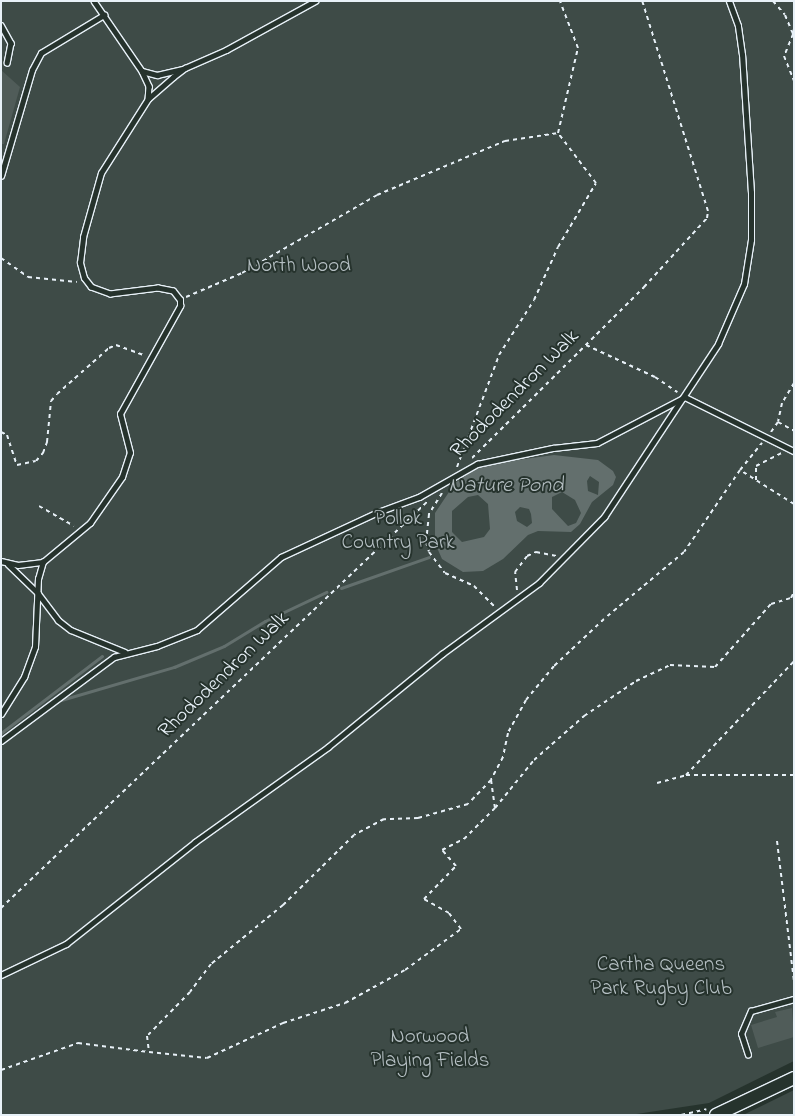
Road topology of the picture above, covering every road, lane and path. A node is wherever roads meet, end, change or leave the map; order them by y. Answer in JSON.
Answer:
{"nodes":[{"id":1,"x":94,"y":1,"type":"edge"},
{"id":2,"x":315,"y":1,"type":"edge"},
{"id":3,"x":560,"y":1,"type":"edge"},
{"id":4,"x":642,"y":1,"type":"edge"},
{"id":5,"x":729,"y":1,"type":"edge"},
{"id":6,"x":773,"y":1,"type":"edge"},
{"id":7,"x":104,"y":15,"type":"junction"},
{"id":8,"x":1,"y":25,"type":"edge"},
{"id":9,"x":7,"y":63,"type":"dead end"},
{"id":10,"x":185,"y":68,"type":"junction"},
{"id":11,"x":142,"y":72,"type":"junction"},
{"id":12,"x":794,"y":81,"type":"edge"},
{"id":13,"x":148,"y":99,"type":"junction"},
{"id":14,"x":558,"y":133,"type":"junction"},
{"id":15,"x":1,"y":176,"type":"edge"},
{"id":16,"x":1,"y":258,"type":"edge"},
{"id":17,"x":87,"y":281,"type":"junction"},
{"id":18,"x":180,"y":300,"type":"junction"},
{"id":19,"x":586,"y":345,"type":"junction"},
{"id":20,"x":152,"y":355,"type":"junction"},
{"id":21,"x":794,"y":383,"type":"edge"},
{"id":22,"x":685,"y":397,"type":"junction"},
{"id":23,"x":778,"y":422,"type":"junction"},
{"id":24,"x":794,"y":431,"type":"edge"},
{"id":25,"x":1,"y":432,"type":"edge"},
{"id":26,"x":767,"y":436,"type":"junction"},
{"id":27,"x":793,"y":450,"type":"edge"},
{"id":28,"x":468,"y":462,"type":"dead end"},
{"id":29,"x":461,"y":468,"type":"dead end"},
{"id":30,"x":740,"y":470,"type":"junction"},
{"id":31,"x":454,"y":475,"type":"junction"},
{"id":32,"x":756,"y":480,"type":"junction"},
{"id":33,"x":444,"y":491,"type":"dead end"},
{"id":34,"x":435,"y":494,"type":"dead end"},
{"id":35,"x":429,"y":500,"type":"dead end"},
{"id":36,"x":794,"y":504,"type":"edge"},
{"id":37,"x":39,"y":506,"type":"dead end"},
{"id":38,"x":82,"y":532,"type":"junction"},
{"id":39,"x":1,"y":561,"type":"edge"},
{"id":40,"x":563,"y":561,"type":"junction"},
{"id":41,"x":43,"y":562,"type":"junction"},
{"id":42,"x":8,"y":564,"type":"junction"},
{"id":43,"x":794,"y":592,"type":"edge"},
{"id":44,"x":38,"y":593,"type":"junction"},
{"id":45,"x":522,"y":595,"type":"junction"},
{"id":46,"x":500,"y":612,"type":"junction"},
{"id":47,"x":126,"y":652,"type":"junction"},
{"id":48,"x":794,"y":661,"type":"edge"},
{"id":49,"x":1,"y":714,"type":"edge"},
{"id":50,"x":1,"y":741,"type":"edge"},
{"id":51,"x":686,"y":775,"type":"junction"},
{"id":52,"x":794,"y":775,"type":"edge"},
{"id":53,"x":491,"y":780,"type":"junction"},
{"id":54,"x":657,"y":783,"type":"dead end"},
{"id":55,"x":495,"y":808,"type":"junction"},
{"id":56,"x":777,"y":842,"type":"dead end"},
{"id":57,"x":1,"y":908,"type":"edge"},
{"id":58,"x":1,"y":975,"type":"edge"},
{"id":59,"x":794,"y":982,"type":"edge"},
{"id":60,"x":794,"y":999,"type":"edge"},
{"id":61,"x":149,"y":1052,"type":"junction"},
{"id":62,"x":748,"y":1055,"type":"dead end"},
{"id":63,"x":1,"y":1070,"type":"edge"},
{"id":64,"x":794,"y":1078,"type":"edge"},
{"id":65,"x":716,"y":1115,"type":"edge"}],
"edges":[{"from":1,"to":7,"type":"lane"},
{"from":2,"to":10,"type":"lane"},
{"from":3,"to":14,"type":"path"},
{"from":4,"to":19,"type":"path","name":"Rhododendron Walk"},
{"from":5,"to":22,"type":"lane"},
{"from":6,"to":12,"type":"path"},
{"from":7,"to":11,"type":"lane"},
{"from":7,"to":15,"type":"lane"},
{"from":8,"to":9,"type":"lane"},
{"from":10,"to":11,"type":"lane"},
{"from":10,"to":13,"type":"lane"},
{"from":11,"to":13,"type":"lane"},
{"from":13,"to":17,"type":"lane"},
{"from":14,"to":18,"type":"path"},
{"from":14,"to":31,"type":"path"},
{"from":16,"to":17,"type":"path"},
{"from":17,"to":18,"type":"lane"},
{"from":18,"to":20,"type":"lane"},
{"from":19,"to":22,"type":"path"},
{"from":19,"to":28,"type":"path","name":"Rhododendron Walk"},
{"from":20,"to":25,"type":"path"},
{"from":20,"to":38,"type":"lane"},
{"from":21,"to":23,"type":"path"},
{"from":22,"to":26,"type":"lane"},
{"from":22,"to":31,"type":"lane"},
{"from":22,"to":40,"type":"lane"},
{"from":23,"to":24,"type":"path"},
{"from":23,"to":26,"type":"path"},
{"from":26,"to":27,"type":"lane"},
{"from":26,"to":30,"type":"path"},
{"from":27,"to":32,"type":"path"},
{"from":29,"to":31,"type":"path","name":"Rhododendron Walk"},
{"from":30,"to":32,"type":"path"},
{"from":30,"to":53,"type":"path"},
{"from":31,"to":34,"type":"path","name":"Rhododendron Walk"},
{"from":31,"to":47,"type":"lane"},
{"from":32,"to":36,"type":"path"},
{"from":33,"to":46,"type":"path"},
{"from":35,"to":57,"type":"path","name":"Rhododendron Walk"},
{"from":37,"to":38,"type":"path"},
{"from":38,"to":41,"type":"lane"},
{"from":39,"to":42,"type":"lane"},
{"from":40,"to":45,"type":"lane"},
{"from":40,"to":45,"type":"path"},
{"from":41,"to":42,"type":"lane"},
{"from":41,"to":44,"type":"lane"},
{"from":42,"to":44,"type":"lane"},
{"from":43,"to":55,"type":"path"},
{"from":44,"to":47,"type":"lane"},
{"from":44,"to":49,"type":"lane"},
{"from":45,"to":46,"type":"lane"},
{"from":46,"to":58,"type":"lane"},
{"from":47,"to":50,"type":"lane"},
{"from":48,"to":51,"type":"path"},
{"from":51,"to":52,"type":"path"},
{"from":51,"to":54,"type":"path"},
{"from":53,"to":55,"type":"path"},
{"from":53,"to":61,"type":"path"},
{"from":55,"to":61,"type":"path"},
{"from":56,"to":59,"type":"path"},
{"from":60,"to":62,"type":"lane"},
{"from":61,"to":63,"type":"path"},
{"from":64,"to":65,"type":"main road"}]}
